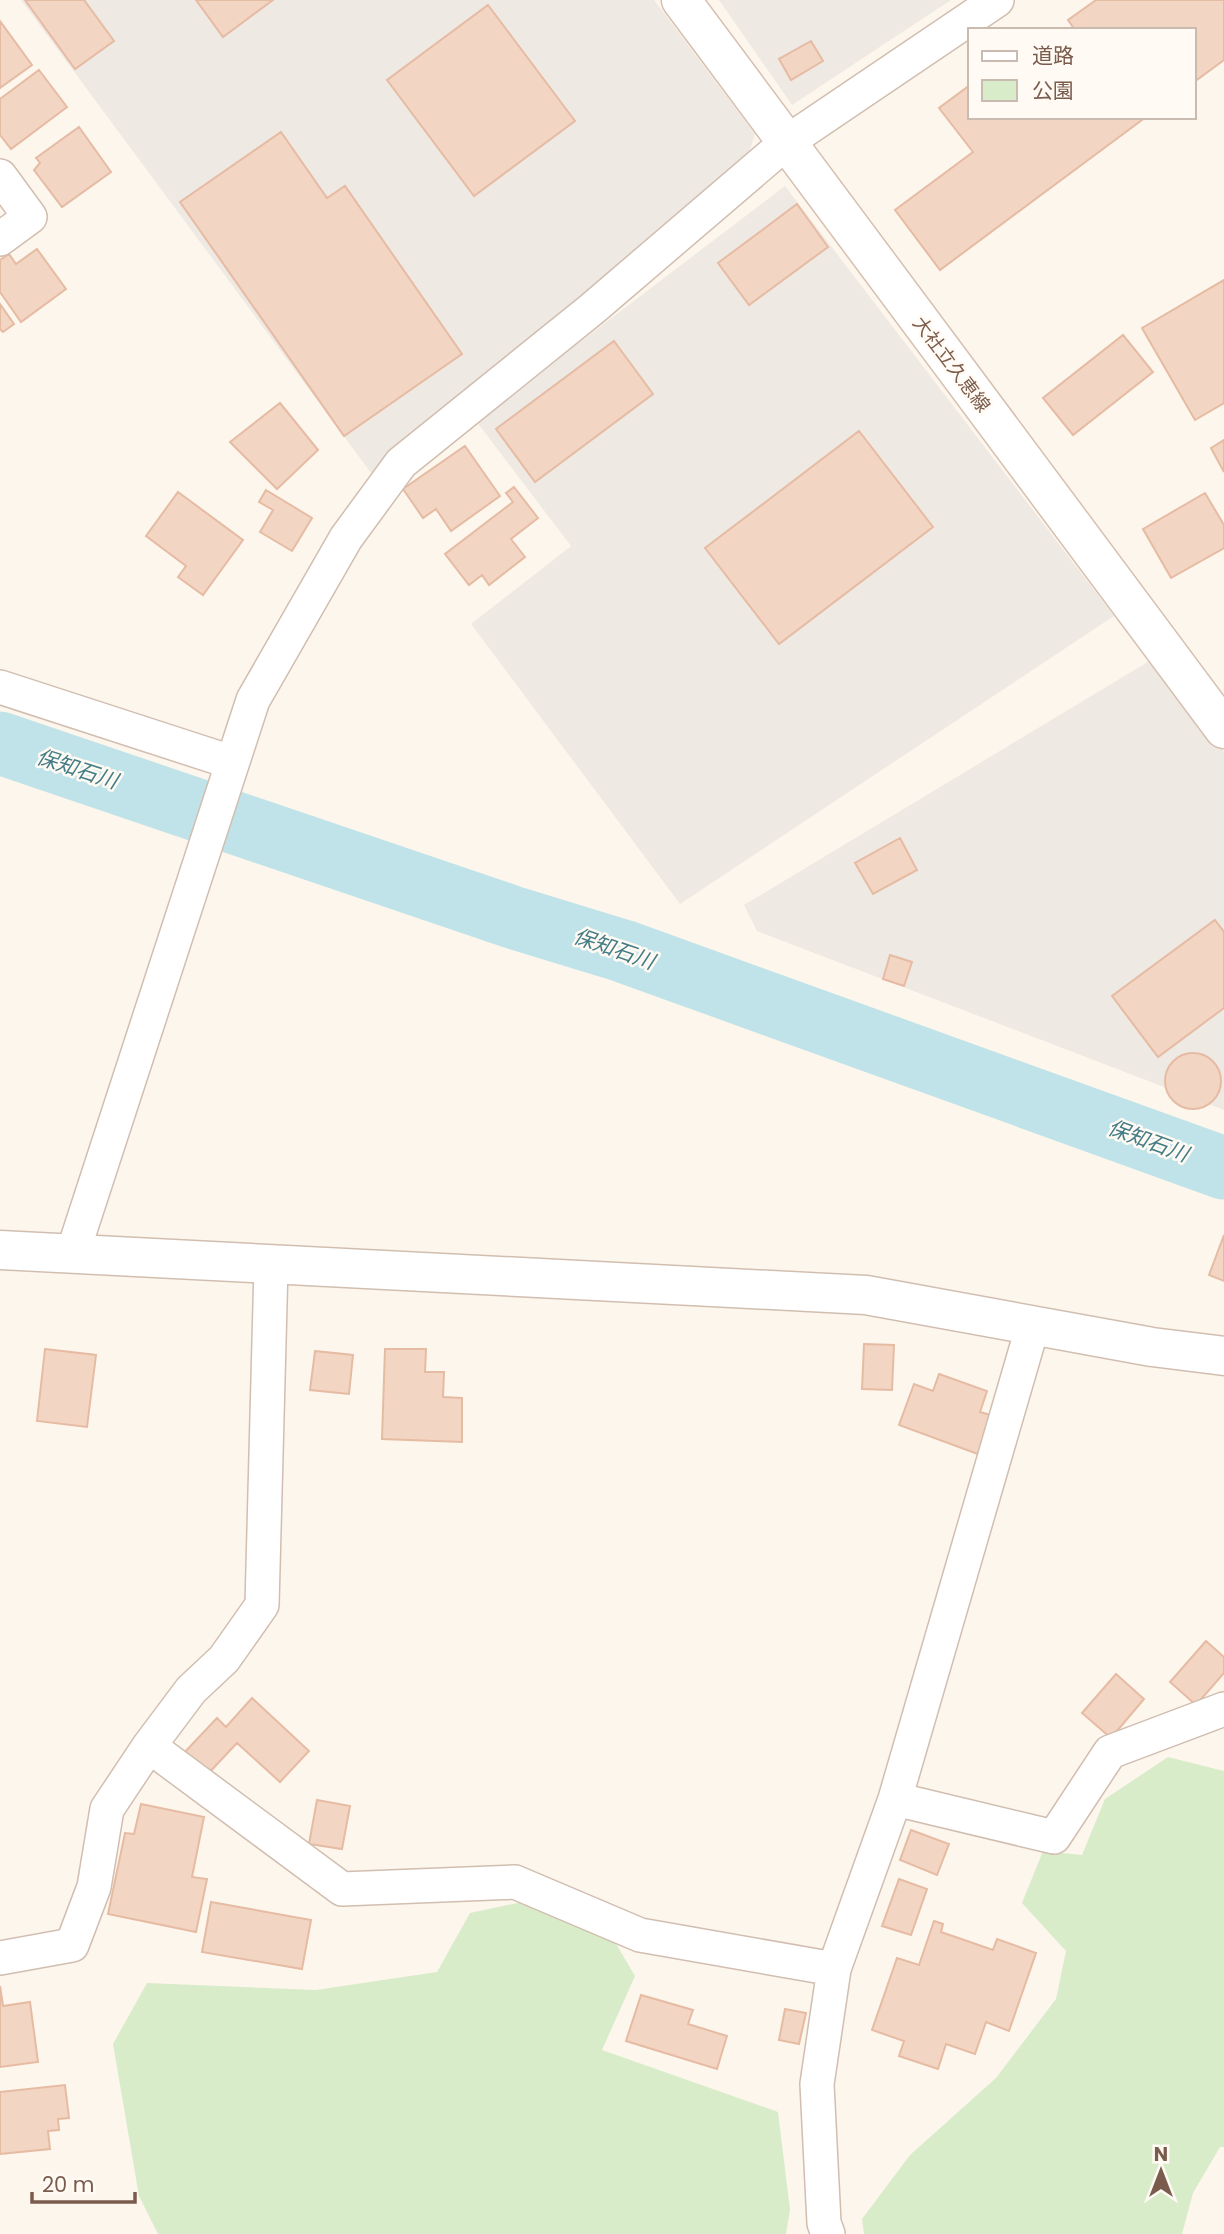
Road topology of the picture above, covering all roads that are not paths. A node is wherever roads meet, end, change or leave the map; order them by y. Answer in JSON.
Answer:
{"nodes":[{"id":1,"x":681,"y":0,"type":"edge"},
{"id":2,"x":997,"y":0,"type":"edge"},
{"id":3,"x":787,"y":142,"type":"junction"},
{"id":4,"x":0,"y":176,"type":"edge"},
{"id":5,"x":0,"y":239,"type":"edge"},
{"id":6,"x":0,"y":687,"type":"edge"},
{"id":7,"x":1224,"y":729,"type":"edge"},
{"id":8,"x":231,"y":762,"type":"junction"},
{"id":9,"x":0,"y":1250,"type":"edge"},
{"id":10,"x":73,"y":1252,"type":"junction"},
{"id":11,"x":271,"y":1266,"type":"junction"},
{"id":12,"x":1033,"y":1325,"type":"junction"},
{"id":13,"x":1224,"y":1356,"type":"edge"},
{"id":14,"x":1224,"y":1709,"type":"edge"},
{"id":15,"x":149,"y":1746,"type":"junction"},
{"id":16,"x":895,"y":1799,"type":"junction"},
{"id":17,"x":0,"y":1958,"type":"edge"},
{"id":18,"x":834,"y":1969,"type":"junction"},
{"id":19,"x":828,"y":2234,"type":"edge"}],
"edges":[{"from":1,"to":3,"type":"street","name":"大社立久恵線"},
{"from":2,"to":3,"type":"street"},
{"from":3,"to":7,"type":"street","name":"大社立久恵線"},
{"from":3,"to":8,"type":"street"},
{"from":4,"to":5,"type":"street"},
{"from":6,"to":8,"type":"street"},
{"from":8,"to":10,"type":"street"},
{"from":9,"to":10,"type":"street"},
{"from":10,"to":11,"type":"street"},
{"from":11,"to":12,"type":"street"},
{"from":11,"to":15,"type":"street"},
{"from":12,"to":13,"type":"street"},
{"from":12,"to":16,"type":"street"},
{"from":14,"to":16,"type":"street"},
{"from":15,"to":17,"type":"street"},
{"from":15,"to":18,"type":"street"},
{"from":16,"to":18,"type":"street"},
{"from":18,"to":19,"type":"street"}]}
